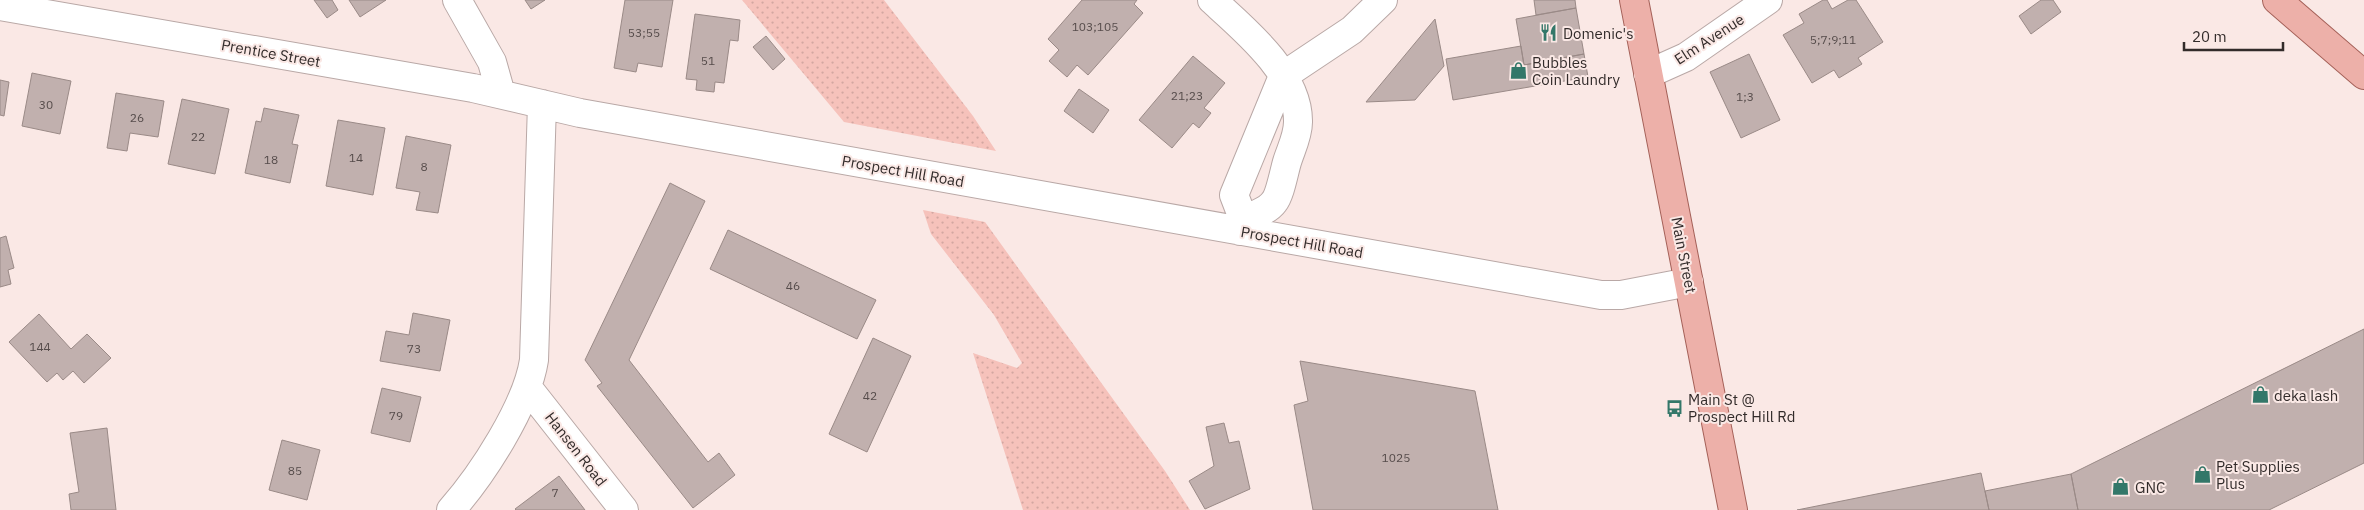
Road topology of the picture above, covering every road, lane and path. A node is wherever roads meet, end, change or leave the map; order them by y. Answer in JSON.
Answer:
{"nodes":[{"id":1,"x":457,"y":0,"type":"edge"},
{"id":2,"x":1212,"y":0,"type":"edge"},
{"id":3,"x":1383,"y":0,"type":"edge"},
{"id":4,"x":1634,"y":0,"type":"edge"},
{"id":5,"x":1768,"y":0,"type":"edge"},
{"id":6,"x":2277,"y":0,"type":"edge"},
{"id":7,"x":0,"y":6,"type":"edge"},
{"id":8,"x":74,"y":10,"type":"edge"},
{"id":9,"x":1648,"y":74,"type":"junction"},
{"id":10,"x":2364,"y":75,"type":"edge"},
{"id":11,"x":1283,"y":76,"type":"junction"},
{"id":12,"x":501,"y":94,"type":"junction"},
{"id":13,"x":542,"y":104,"type":"junction"},
{"id":14,"x":1242,"y":226,"type":"junction"},
{"id":15,"x":1690,"y":282,"type":"junction"},
{"id":16,"x":528,"y":388,"type":"junction"},
{"id":17,"x":450,"y":510,"type":"edge"},
{"id":18,"x":624,"y":510,"type":"edge"},
{"id":19,"x":1733,"y":510,"type":"edge"}],
"edges":[{"from":1,"to":12,"type":"street"},
{"from":2,"to":11,"type":"street"},
{"from":3,"to":11,"type":"street"},
{"from":4,"to":9,"type":"main road","name":"Main Street"},
{"from":5,"to":9,"type":"street","name":"Elm Avenue"},
{"from":6,"to":10,"type":"main road"},
{"from":7,"to":8,"type":"street","name":"Prentice Street"},
{"from":8,"to":12,"type":"street","name":"Prentice Street"},
{"from":9,"to":15,"type":"main road","name":"Main Street"},
{"from":11,"to":14,"type":"street"},
{"from":11,"to":14,"type":"street"},
{"from":12,"to":13,"type":"street","name":"Prentice Street"},
{"from":13,"to":14,"type":"street","name":"Prospect Hill Road"},
{"from":13,"to":16,"type":"street"},
{"from":14,"to":15,"type":"street","name":"Prospect Hill Road"},
{"from":15,"to":19,"type":"main road","name":"Main Street"},
{"from":16,"to":17,"type":"street"},
{"from":16,"to":18,"type":"street","name":"Hansen Road"}]}
